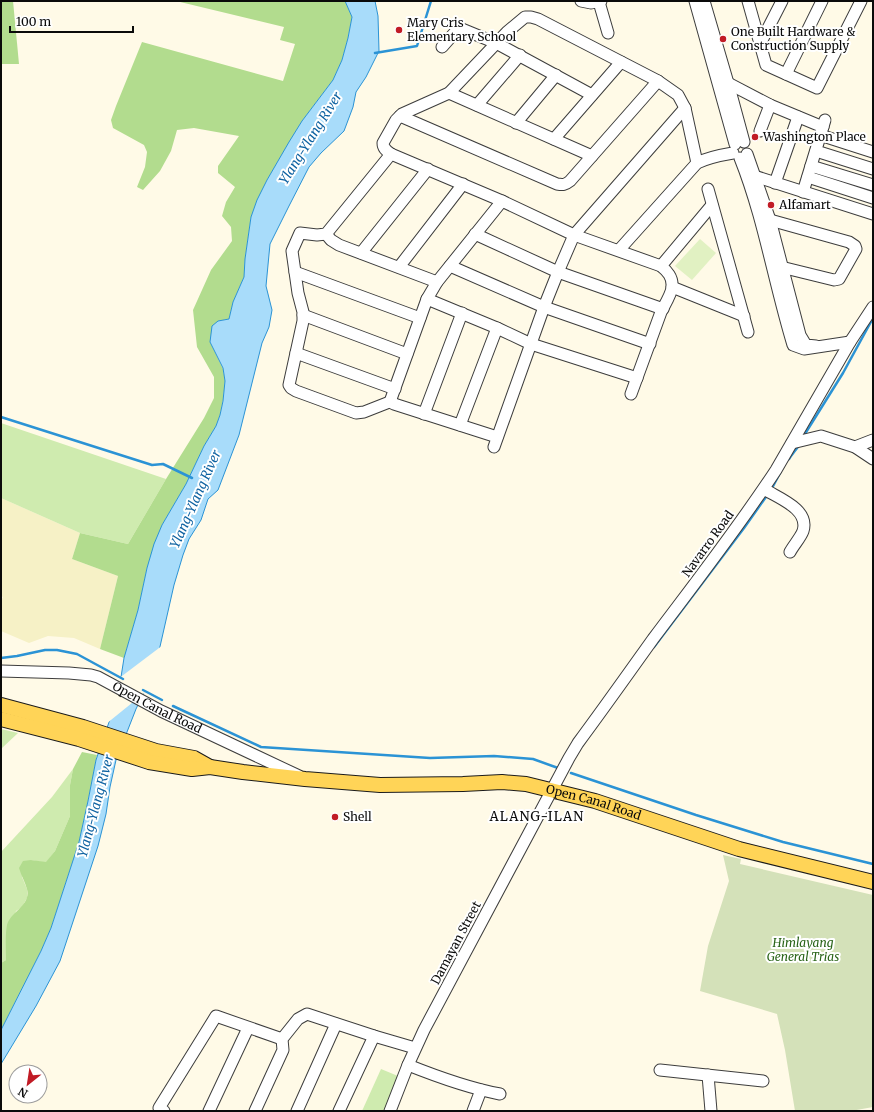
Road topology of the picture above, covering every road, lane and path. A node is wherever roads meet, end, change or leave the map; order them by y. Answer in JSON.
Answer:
{"nodes":[{"id":1,"x":581,"y":1,"type":"edge"},
{"id":2,"x":600,"y":1,"type":"edge"},
{"id":3,"x":695,"y":1,"type":"edge"},
{"id":4,"x":704,"y":1,"type":"edge"},
{"id":5,"x":748,"y":1,"type":"edge"},
{"id":6,"x":782,"y":1,"type":"edge"},
{"id":7,"x":822,"y":1,"type":"edge"},
{"id":8,"x":861,"y":1,"type":"edge"},
{"id":9,"x":608,"y":33,"type":"dead end"},
{"id":10,"x":496,"y":43,"type":"junction"},
{"id":11,"x":760,"y":44,"type":"junction"},
{"id":12,"x":442,"y":47,"type":"dead end"},
{"id":13,"x":520,"y":56,"type":"junction"},
{"id":14,"x":621,"y":62,"type":"junction"},
{"id":15,"x":786,"y":74,"type":"junction"},
{"id":16,"x":556,"y":75,"type":"junction"},
{"id":17,"x":716,"y":77,"type":"junction"},
{"id":18,"x":658,"y":81,"type":"junction"},
{"id":19,"x":728,"y":83,"type":"junction"},
{"id":20,"x":449,"y":93,"type":"junction"},
{"id":21,"x":592,"y":95,"type":"junction"},
{"id":22,"x":770,"y":105,"type":"junction"},
{"id":23,"x":477,"y":106,"type":"junction"},
{"id":24,"x":685,"y":108,"type":"junction"},
{"id":25,"x":400,"y":116,"type":"junction"},
{"id":26,"x":798,"y":117,"type":"junction"},
{"id":27,"x":516,"y":122,"type":"junction"},
{"id":28,"x":823,"y":127,"type":"junction"},
{"id":29,"x":760,"y":131,"type":"dead end"},
{"id":30,"x":554,"y":139,"type":"junction"},
{"id":31,"x":740,"y":150,"type":"junction"},
{"id":32,"x":816,"y":151,"type":"junction"},
{"id":33,"x":873,"y":152,"type":"edge"},
{"id":34,"x":391,"y":154,"type":"junction"},
{"id":35,"x":592,"y":156,"type":"junction"},
{"id":36,"x":697,"y":163,"type":"junction"},
{"id":37,"x":811,"y":166,"type":"junction"},
{"id":38,"x":428,"y":169,"type":"junction"},
{"id":39,"x":873,"y":169,"type":"edge"},
{"id":40,"x":750,"y":175,"type":"junction"},
{"id":41,"x":808,"y":177,"type":"junction"},
{"id":42,"x":775,"y":183,"type":"junction"},
{"id":43,"x":463,"y":184,"type":"junction"},
{"id":44,"x":873,"y":185,"type":"edge"},
{"id":45,"x":708,"y":189,"type":"dead end"},
{"id":46,"x":803,"y":192,"type":"junction"},
{"id":47,"x":873,"y":198,"type":"edge"},
{"id":48,"x":502,"y":201,"type":"junction"},
{"id":49,"x":712,"y":205,"type":"junction"},
{"id":50,"x":760,"y":205,"type":"junction"},
{"id":51,"x":873,"y":214,"type":"edge"},
{"id":52,"x":770,"y":220,"type":"junction"},
{"id":53,"x":326,"y":234,"type":"junction"},
{"id":54,"x":475,"y":234,"type":"junction"},
{"id":55,"x":574,"y":235,"type":"junction"},
{"id":56,"x":619,"y":250,"type":"junction"},
{"id":57,"x":361,"y":253,"type":"junction"},
{"id":58,"x":450,"y":266,"type":"junction"},
{"id":59,"x":661,"y":266,"type":"junction"},
{"id":60,"x":777,"y":266,"type":"junction"},
{"id":61,"x":399,"y":267,"type":"junction"},
{"id":62,"x":295,"y":272,"type":"junction"},
{"id":63,"x":558,"y":272,"type":"junction"},
{"id":64,"x":437,"y":282,"type":"junction"},
{"id":65,"x":672,"y":287,"type":"junction"},
{"id":66,"x":427,"y":300,"type":"junction"},
{"id":67,"x":792,"y":304,"type":"junction"},
{"id":68,"x":544,"y":307,"type":"junction"},
{"id":69,"x":663,"y":309,"type":"junction"},
{"id":70,"x":872,"y":310,"type":"edge"},
{"id":71,"x":462,"y":313,"type":"junction"},
{"id":72,"x":303,"y":315,"type":"junction"},
{"id":73,"x":744,"y":316,"type":"junction"},
{"id":74,"x":420,"y":318,"type":"junction"},
{"id":75,"x":786,"y":325,"type":"junction"},
{"id":76,"x":497,"y":328,"type":"junction"},
{"id":77,"x":748,"y":332,"type":"dead end"},
{"id":78,"x":850,"y":342,"type":"junction"},
{"id":79,"x":531,"y":344,"type":"junction"},
{"id":80,"x":650,"y":344,"type":"junction"},
{"id":81,"x":820,"y":347,"type":"junction"},
{"id":82,"x":296,"y":353,"type":"junction"},
{"id":83,"x":407,"y":354,"type":"junction"},
{"id":84,"x":637,"y":378,"type":"junction"},
{"id":85,"x":395,"y":389,"type":"junction"},
{"id":86,"x":631,"y":394,"type":"dead end"},
{"id":87,"x":392,"y":401,"type":"junction"},
{"id":88,"x":424,"y":414,"type":"junction"},
{"id":89,"x":460,"y":425,"type":"junction"},
{"id":90,"x":873,"y":440,"type":"edge"},
{"id":91,"x":798,"y":441,"type":"junction"},
{"id":92,"x":855,"y":447,"type":"junction"},
{"id":93,"x":873,"y":459,"type":"edge"},
{"id":94,"x":768,"y":492,"type":"junction"},
{"id":95,"x":790,"y":552,"type":"dead end"},
{"id":96,"x":1,"y":671,"type":"edge"},
{"id":97,"x":1,"y":705,"type":"edge"},
{"id":98,"x":1,"y":719,"type":"edge"},
{"id":99,"x":81,"y":733,"type":"junction"},
{"id":100,"x":305,"y":779,"type":"junction"},
{"id":101,"x":552,"y":790,"type":"junction"},
{"id":102,"x":873,"y":882,"type":"edge"},
{"id":103,"x":336,"y":1024,"type":"junction"},
{"id":104,"x":248,"y":1028,"type":"junction"},
{"id":105,"x":374,"y":1036,"type":"junction"},
{"id":106,"x":282,"y":1039,"type":"junction"},
{"id":107,"x":415,"y":1048,"type":"junction"},
{"id":108,"x":408,"y":1065,"type":"junction"},
{"id":109,"x":660,"y":1070,"type":"dead end"},
{"id":110,"x":708,"y":1075,"type":"junction"},
{"id":111,"x":763,"y":1081,"type":"dead end"},
{"id":112,"x":481,"y":1090,"type":"junction"},
{"id":113,"x":500,"y":1094,"type":"dead end"},
{"id":114,"x":164,"y":1111,"type":"edge"},
{"id":115,"x":209,"y":1111,"type":"edge"},
{"id":116,"x":255,"y":1111,"type":"edge"},
{"id":117,"x":297,"y":1111,"type":"edge"},
{"id":118,"x":339,"y":1111,"type":"edge"},
{"id":119,"x":390,"y":1111,"type":"edge"},
{"id":120,"x":473,"y":1111,"type":"edge"},
{"id":121,"x":711,"y":1111,"type":"edge"}],
"edges":[{"from":1,"to":2,"type":"street"},
{"from":2,"to":9,"type":"street"},
{"from":3,"to":17,"type":"street"},
{"from":4,"to":19,"type":"street"},
{"from":5,"to":11,"type":"street"},
{"from":6,"to":11,"type":"street"},
{"from":7,"to":15,"type":"street"},
{"from":8,"to":15,"type":"street"},
{"from":10,"to":12,"type":"street"},
{"from":10,"to":13,"type":"street"},
{"from":10,"to":14,"type":"street"},
{"from":10,"to":20,"type":"street"},
{"from":11,"to":15,"type":"street"},
{"from":13,"to":16,"type":"street"},
{"from":13,"to":23,"type":"street"},
{"from":14,"to":18,"type":"street"},
{"from":14,"to":21,"type":"street"},
{"from":16,"to":21,"type":"street"},
{"from":16,"to":27,"type":"street"},
{"from":17,"to":19,"type":"street"},
{"from":17,"to":31,"type":"street"},
{"from":18,"to":24,"type":"street"},
{"from":18,"to":35,"type":"street"},
{"from":19,"to":22,"type":"street"},
{"from":19,"to":31,"type":"street"},
{"from":20,"to":23,"type":"street"},
{"from":20,"to":25,"type":"street"},
{"from":21,"to":30,"type":"street"},
{"from":22,"to":26,"type":"street"},
{"from":22,"to":29,"type":"street"},
{"from":23,"to":27,"type":"street"},
{"from":24,"to":36,"type":"street"},
{"from":24,"to":55,"type":"street"},
{"from":25,"to":34,"type":"street"},
{"from":25,"to":35,"type":"street"},
{"from":26,"to":28,"type":"street"},
{"from":26,"to":42,"type":"street"},
{"from":27,"to":30,"type":"street"},
{"from":28,"to":32,"type":"street"},
{"from":28,"to":33,"type":"street"},
{"from":30,"to":35,"type":"street"},
{"from":31,"to":36,"type":"street"},
{"from":31,"to":40,"type":"street"},
{"from":32,"to":37,"type":"street"},
{"from":32,"to":39,"type":"street"},
{"from":34,"to":38,"type":"street"},
{"from":34,"to":53,"type":"street"},
{"from":36,"to":56,"type":"street"},
{"from":37,"to":41,"type":"street"},
{"from":37,"to":44,"type":"street"},
{"from":38,"to":43,"type":"street"},
{"from":38,"to":57,"type":"street"},
{"from":40,"to":42,"type":"street"},
{"from":40,"to":50,"type":"street"},
{"from":41,"to":46,"type":"street"},
{"from":41,"to":47,"type":"street"},
{"from":42,"to":46,"type":"street"},
{"from":43,"to":48,"type":"street"},
{"from":43,"to":61,"type":"street"},
{"from":45,"to":49,"type":"street"},
{"from":46,"to":51,"type":"street"},
{"from":48,"to":54,"type":"street"},
{"from":48,"to":55,"type":"street"},
{"from":49,"to":59,"type":"street"},
{"from":49,"to":73,"type":"street"},
{"from":50,"to":52,"type":"street"},
{"from":50,"to":60,"type":"street"},
{"from":52,"to":60,"type":"street"},
{"from":52,"to":60,"type":"street"},
{"from":53,"to":57,"type":"street"},
{"from":53,"to":62,"type":"street"},
{"from":54,"to":58,"type":"street"},
{"from":54,"to":63,"type":"street"},
{"from":55,"to":56,"type":"street"},
{"from":55,"to":63,"type":"street"},
{"from":56,"to":59,"type":"street"},
{"from":57,"to":61,"type":"street"},
{"from":58,"to":64,"type":"street"},
{"from":58,"to":68,"type":"street"},
{"from":59,"to":65,"type":"street"},
{"from":60,"to":67,"type":"street"},
{"from":60,"to":75,"type":"street"},
{"from":61,"to":64,"type":"street"},
{"from":62,"to":72,"type":"street"},
{"from":62,"to":74,"type":"street"},
{"from":63,"to":68,"type":"street"},
{"from":63,"to":69,"type":"street"},
{"from":64,"to":66,"type":"street"},
{"from":65,"to":69,"type":"street"},
{"from":65,"to":73,"type":"street"},
{"from":66,"to":71,"type":"street"},
{"from":66,"to":74,"type":"street"},
{"from":67,"to":75,"type":"street"},
{"from":67,"to":81,"type":"street"},
{"from":68,"to":79,"type":"street"},
{"from":68,"to":80,"type":"street"},
{"from":69,"to":80,"type":"street"},
{"from":70,"to":78,"type":"street","name":"Navarro Road"},
{"from":71,"to":76,"type":"street"},
{"from":71,"to":88,"type":"street"},
{"from":72,"to":82,"type":"street"},
{"from":72,"to":83,"type":"street"},
{"from":73,"to":77,"type":"street"},
{"from":74,"to":83,"type":"street"},
{"from":75,"to":81,"type":"street"},
{"from":76,"to":79,"type":"street"},
{"from":76,"to":89,"type":"street"},
{"from":78,"to":81,"type":"street"},
{"from":78,"to":91,"type":"street","name":"Navarro Road"},
{"from":79,"to":84,"type":"street"},
{"from":79,"to":89,"type":"street"},
{"from":80,"to":84,"type":"street"},
{"from":82,"to":85,"type":"street"},
{"from":82,"to":87,"type":"street"},
{"from":83,"to":85,"type":"street"},
{"from":84,"to":86,"type":"street"},
{"from":85,"to":87,"type":"street"},
{"from":87,"to":88,"type":"street"},
{"from":88,"to":89,"type":"street"},
{"from":90,"to":92,"type":"street"},
{"from":91,"to":92,"type":"street"},
{"from":91,"to":94,"type":"street","name":"Navarro Road"},
{"from":92,"to":93,"type":"street"},
{"from":94,"to":95,"type":"street"},
{"from":94,"to":101,"type":"street","name":"Navarro Road"},
{"from":96,"to":100,"type":"street","name":"Open Canal Road"},
{"from":97,"to":99,"type":"main road","name":"Open Canal Road"},
{"from":98,"to":99,"type":"main road","name":"Open Canal Road"},
{"from":99,"to":100,"type":"main road","name":"Open Canal Road"},
{"from":100,"to":101,"type":"main road","name":"Open Canal Road"},
{"from":101,"to":102,"type":"main road","name":"Open Canal Road"},
{"from":101,"to":107,"type":"street","name":"Damayan Street"},
{"from":103,"to":105,"type":"street"},
{"from":103,"to":106,"type":"street"},
{"from":103,"to":117,"type":"street"},
{"from":104,"to":106,"type":"street"},
{"from":104,"to":114,"type":"street"},
{"from":104,"to":115,"type":"street"},
{"from":105,"to":107,"type":"street"},
{"from":105,"to":118,"type":"street"},
{"from":106,"to":116,"type":"street"},
{"from":107,"to":108,"type":"street","name":"Damayan Street"},
{"from":108,"to":112,"type":"street"},
{"from":108,"to":119,"type":"street","name":"Damayan Street"},
{"from":109,"to":110,"type":"street"},
{"from":110,"to":111,"type":"street"},
{"from":110,"to":121,"type":"street"},
{"from":112,"to":113,"type":"street"},
{"from":112,"to":120,"type":"street"}]}
